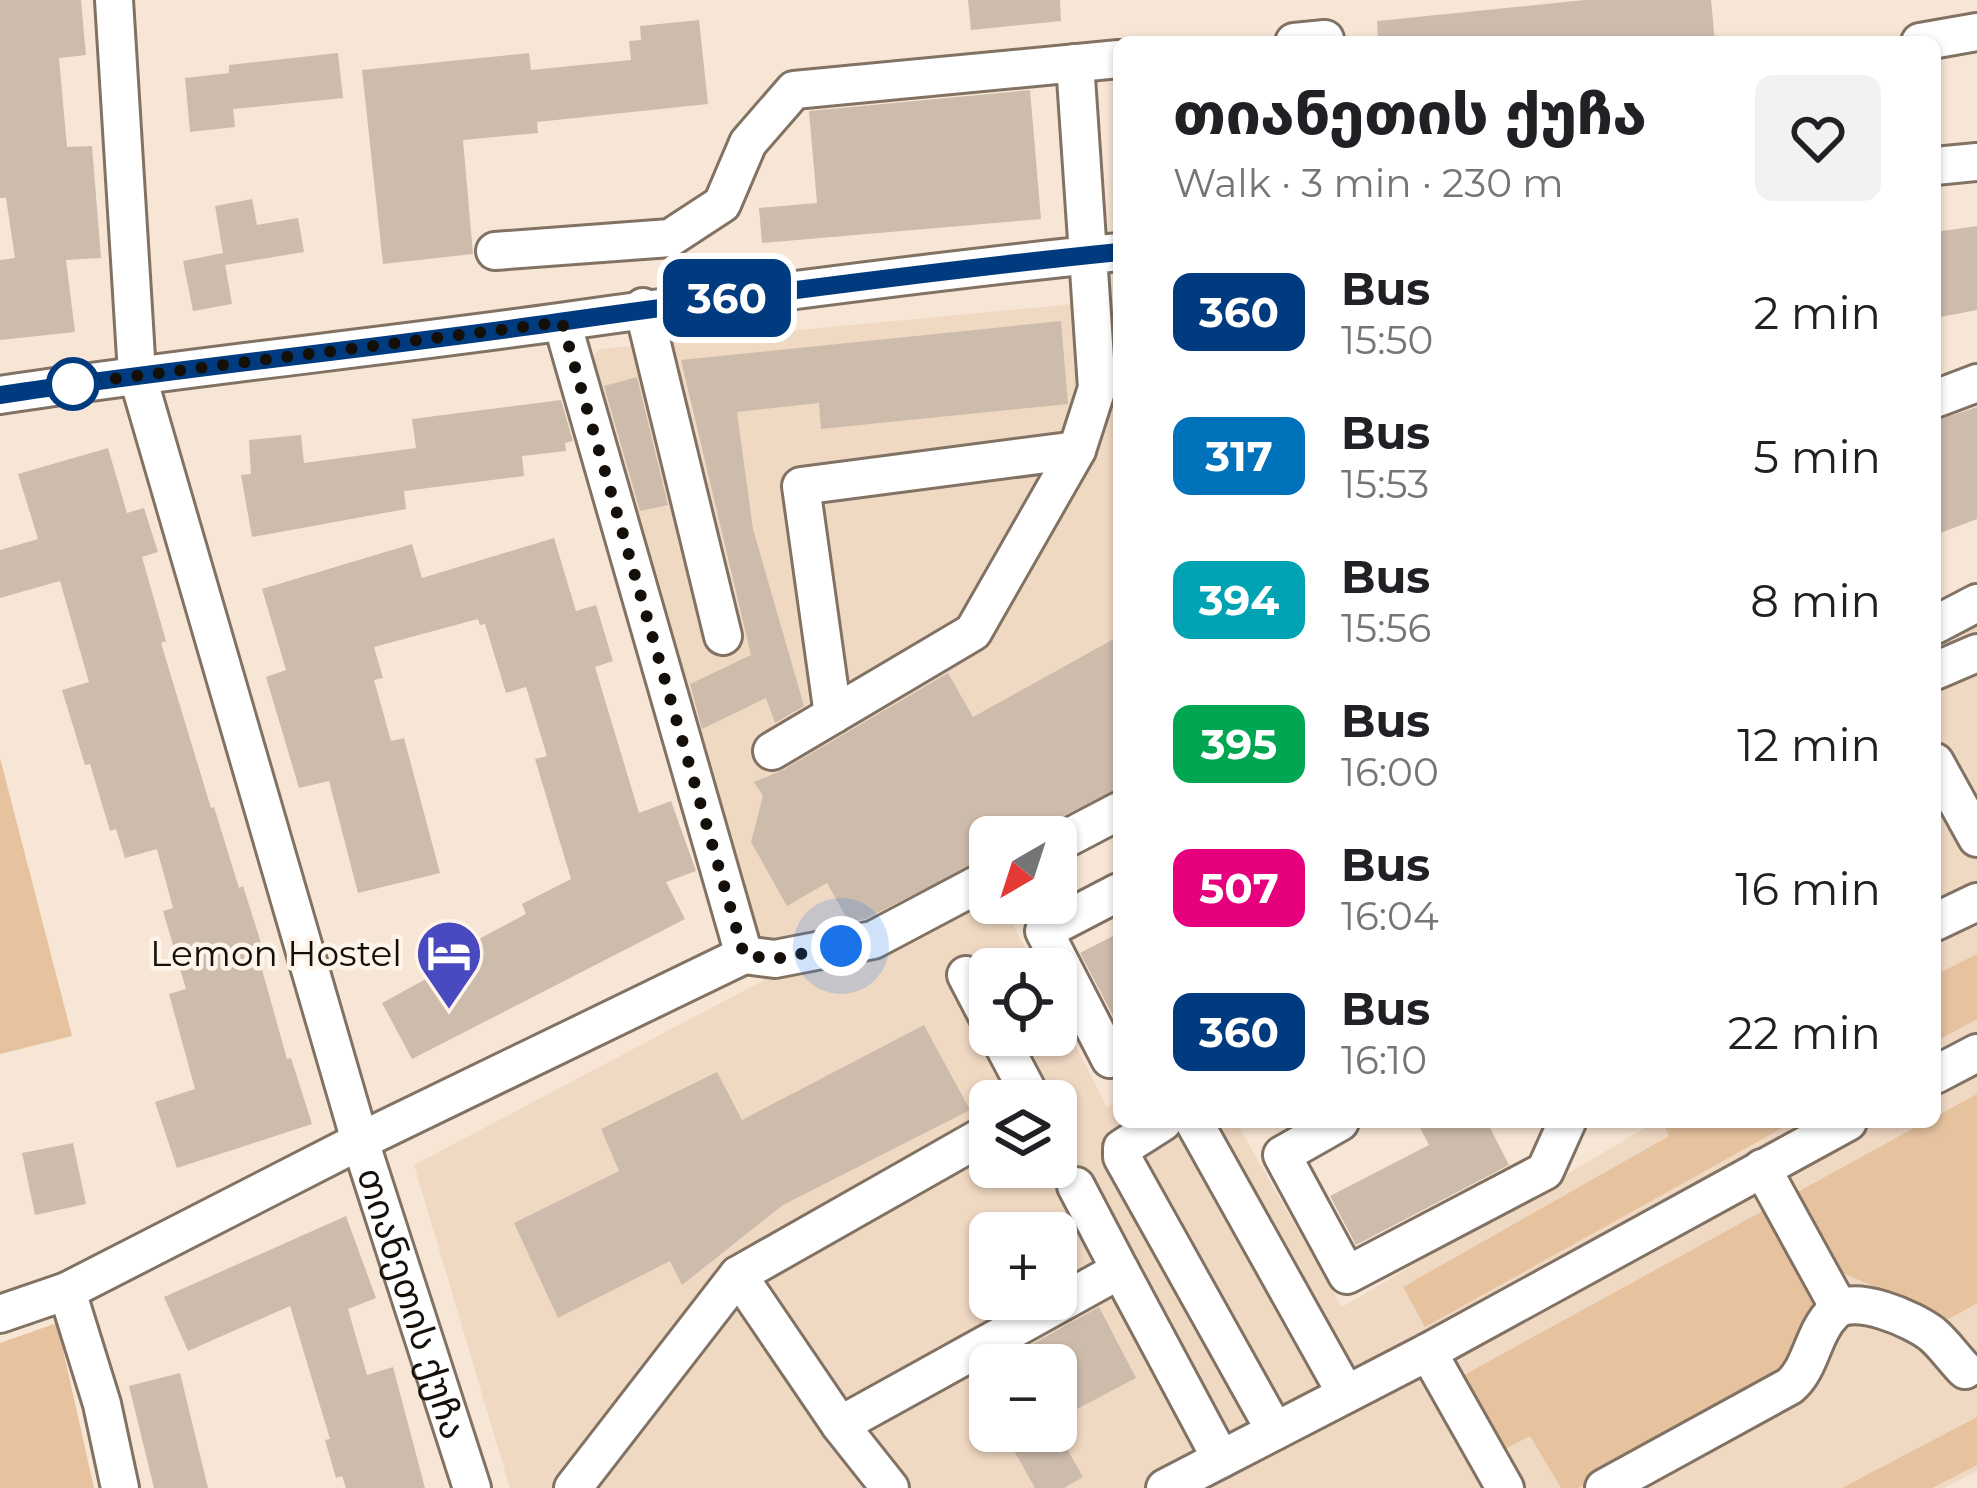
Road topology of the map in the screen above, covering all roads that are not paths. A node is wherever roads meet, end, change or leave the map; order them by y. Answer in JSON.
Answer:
{"nodes":[{"id":1,"x":114,"y":0,"type":"edge"},
{"id":2,"x":1977,"y":32,"type":"edge"},
{"id":3,"x":1941,"y":38,"type":"edge"},
{"id":4,"x":1113,"y":60,"type":"edge"},
{"id":5,"x":1075,"y":63,"type":"junction"},
{"id":6,"x":1977,"y":162,"type":"edge"},
{"id":7,"x":1941,"y":165,"type":"edge"},
{"id":8,"x":495,"y":251,"type":"dead end"},
{"id":9,"x":1104,"y":253,"type":"edge"},
{"id":10,"x":643,"y":308,"type":"junction"},
{"id":11,"x":562,"y":322,"type":"junction"},
{"id":12,"x":137,"y":374,"type":"junction"},
{"id":13,"x":1977,"y":382,"type":"edge"},
{"id":14,"x":0,"y":395,"type":"edge"},
{"id":15,"x":1941,"y":397,"type":"edge"},
{"id":16,"x":1077,"y":450,"type":"junction"},
{"id":17,"x":1977,"y":603,"type":"edge"},
{"id":18,"x":1941,"y":622,"type":"edge"},
{"id":19,"x":723,"y":636,"type":"dead end"},
{"id":20,"x":1977,"y":653,"type":"edge"},
{"id":21,"x":1941,"y":668,"type":"edge"},
{"id":22,"x":833,"y":715,"type":"junction"},
{"id":23,"x":772,"y":751,"type":"dead end"},
{"id":24,"x":1941,"y":773,"type":"edge"},
{"id":25,"x":1113,"y":814,"type":"edge"},
{"id":26,"x":1077,"y":833,"type":"edge"},
{"id":27,"x":1977,"y":838,"type":"edge"},
{"id":28,"x":969,"y":889,"type":"edge"},
{"id":29,"x":1113,"y":895,"type":"edge"},
{"id":30,"x":1977,"y":902,"type":"edge"},
{"id":31,"x":1941,"y":919,"type":"edge"},
{"id":32,"x":744,"y":955,"type":"junction"},
{"id":33,"x":966,"y":975,"type":"dead end"},
{"id":34,"x":969,"y":981,"type":"edge"},
{"id":35,"x":1977,"y":1053,"type":"edge"},
{"id":36,"x":1113,"y":1057,"type":"edge"},
{"id":37,"x":1941,"y":1072,"type":"edge"},
{"id":38,"x":1152,"y":1128,"type":"edge"},
{"id":39,"x":1197,"y":1128,"type":"edge"},
{"id":40,"x":1329,"y":1128,"type":"edge"},
{"id":41,"x":1564,"y":1128,"type":"edge"},
{"id":42,"x":1837,"y":1128,"type":"edge"},
{"id":43,"x":360,"y":1141,"type":"junction"},
{"id":44,"x":969,"y":1144,"type":"edge"},
{"id":45,"x":1762,"y":1168,"type":"junction"},
{"id":46,"x":1077,"y":1188,"type":"edge"},
{"id":47,"x":1120,"y":1270,"type":"junction"},
{"id":48,"x":738,"y":1275,"type":"junction"},
{"id":49,"x":68,"y":1291,"type":"junction"},
{"id":50,"x":1839,"y":1308,"type":"junction"},
{"id":51,"x":0,"y":1314,"type":"edge"},
{"id":52,"x":1428,"y":1352,"type":"junction"},
{"id":53,"x":1965,"y":1370,"type":"dead end"},
{"id":54,"x":1346,"y":1394,"type":"junction"},
{"id":55,"x":840,"y":1425,"type":"junction"},
{"id":56,"x":1275,"y":1431,"type":"junction"},
{"id":57,"x":1220,"y":1459,"type":"junction"},
{"id":58,"x":120,"y":1488,"type":"edge"},
{"id":59,"x":472,"y":1488,"type":"edge"},
{"id":60,"x":573,"y":1488,"type":"edge"},
{"id":61,"x":890,"y":1488,"type":"edge"},
{"id":62,"x":1165,"y":1488,"type":"edge"},
{"id":63,"x":1505,"y":1488,"type":"edge"},
{"id":64,"x":1604,"y":1488,"type":"edge"}],
"edges":[{"from":1,"to":12,"type":"street","name":"თიანეთის ქუჩა"},
{"from":2,"to":3,"type":"street"},
{"from":4,"to":5,"type":"street"},
{"from":5,"to":8,"type":"street"},
{"from":5,"to":9,"type":"street"},
{"from":6,"to":7,"type":"street"},
{"from":9,"to":10,"type":"street"},
{"from":9,"to":16,"type":"street"},
{"from":10,"to":11,"type":"street"},
{"from":10,"to":19,"type":"street"},
{"from":11,"to":12,"type":"street"},
{"from":11,"to":32,"type":"street"},
{"from":12,"to":14,"type":"street"},
{"from":12,"to":43,"type":"street","name":"თიანეთის ქუჩა"},
{"from":13,"to":15,"type":"street"},
{"from":16,"to":22,"type":"street"},
{"from":16,"to":22,"type":"street"},
{"from":17,"to":18,"type":"street"},
{"from":20,"to":21,"type":"street"},
{"from":22,"to":23,"type":"street"},
{"from":24,"to":27,"type":"street"},
{"from":25,"to":26,"type":"street"},
{"from":28,"to":32,"type":"street"},
{"from":29,"to":36,"type":"street"},
{"from":30,"to":31,"type":"street"},
{"from":32,"to":43,"type":"street"},
{"from":33,"to":34,"type":"street"},
{"from":35,"to":37,"type":"street"},
{"from":38,"to":56,"type":"street"},
{"from":39,"to":54,"type":"street"},
{"from":40,"to":41,"type":"street"},
{"from":42,"to":45,"type":"street"},
{"from":43,"to":49,"type":"street"},
{"from":43,"to":59,"type":"street","name":"თიანეთის ქუჩა"},
{"from":44,"to":48,"type":"street"},
{"from":45,"to":50,"type":"street"},
{"from":45,"to":52,"type":"street"},
{"from":46,"to":47,"type":"street"},
{"from":47,"to":55,"type":"street"},
{"from":47,"to":57,"type":"street"},
{"from":48,"to":55,"type":"street"},
{"from":48,"to":60,"type":"street"},
{"from":49,"to":51,"type":"street"},
{"from":49,"to":58,"type":"street"},
{"from":50,"to":53,"type":"street"},
{"from":50,"to":64,"type":"street"},
{"from":52,"to":54,"type":"street"},
{"from":52,"to":63,"type":"street"},
{"from":54,"to":56,"type":"street"},
{"from":55,"to":61,"type":"street"},
{"from":56,"to":57,"type":"street"},
{"from":57,"to":62,"type":"street"}]}
